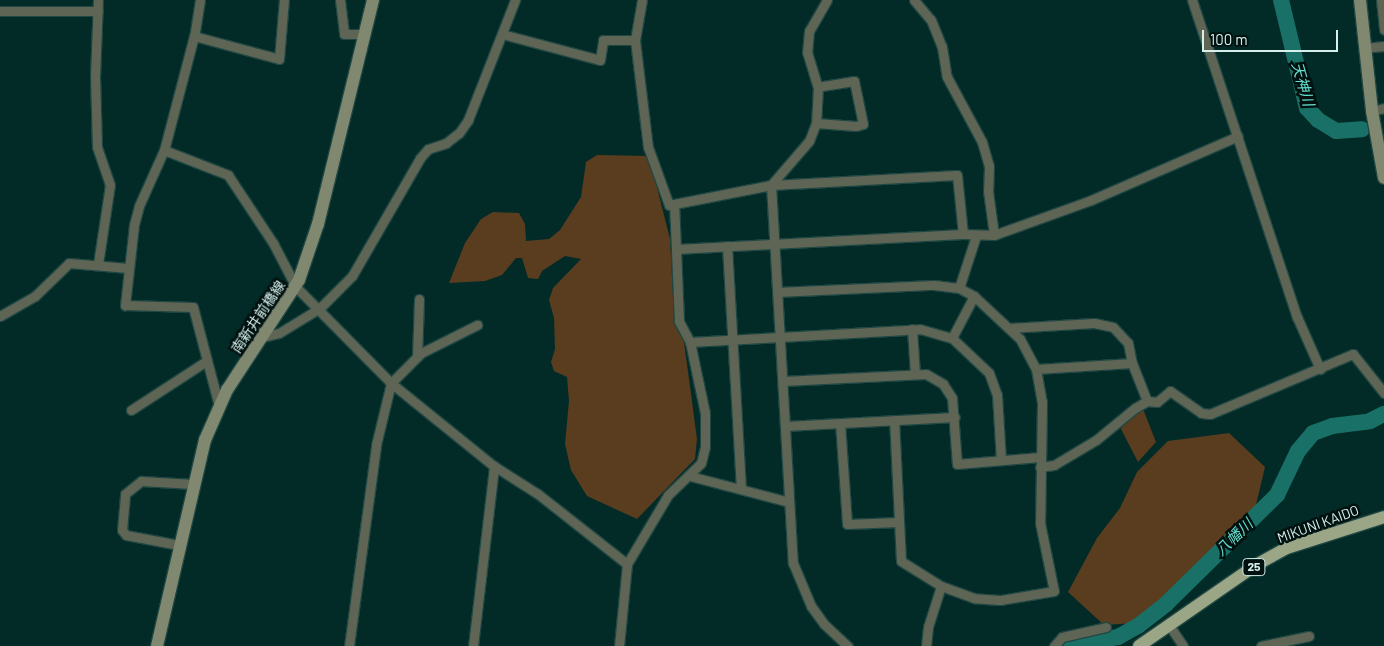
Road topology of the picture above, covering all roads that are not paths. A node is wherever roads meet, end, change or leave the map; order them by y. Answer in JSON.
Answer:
{"nodes":[{"id":1,"x":98,"y":0,"type":"edge"},
{"id":2,"x":200,"y":0,"type":"edge"},
{"id":3,"x":284,"y":0,"type":"edge"},
{"id":4,"x":340,"y":0,"type":"edge"},
{"id":5,"x":373,"y":0,"type":"edge"},
{"id":6,"x":515,"y":0,"type":"edge"},
{"id":7,"x":642,"y":0,"type":"edge"},
{"id":8,"x":827,"y":0,"type":"edge"},
{"id":9,"x":914,"y":0,"type":"edge"},
{"id":10,"x":1192,"y":0,"type":"edge"},
{"id":11,"x":1360,"y":0,"type":"edge"},
{"id":12,"x":1381,"y":0,"type":"edge"},
{"id":13,"x":0,"y":11,"type":"edge"},
{"id":14,"x":98,"y":11,"type":"junction"},
{"id":15,"x":1384,"y":30,"type":"edge"},
{"id":16,"x":365,"y":34,"type":"junction"},
{"id":17,"x":502,"y":34,"type":"junction"},
{"id":18,"x":194,"y":36,"type":"junction"},
{"id":19,"x":635,"y":40,"type":"junction"},
{"id":20,"x":1384,"y":46,"type":"edge"},
{"id":21,"x":1364,"y":48,"type":"junction"},
{"id":22,"x":818,"y":87,"type":"junction"},
{"id":23,"x":1378,"y":109,"type":"edge"},
{"id":24,"x":816,"y":123,"type":"junction"},
{"id":25,"x":1238,"y":136,"type":"junction"},
{"id":26,"x":164,"y":150,"type":"junction"},
{"id":27,"x":1384,"y":178,"type":"edge"},
{"id":28,"x":771,"y":185,"type":"junction"},
{"id":29,"x":674,"y":204,"type":"junction"},
{"id":30,"x":963,"y":234,"type":"junction"},
{"id":31,"x":976,"y":236,"type":"junction"},
{"id":32,"x":994,"y":236,"type":"junction"},
{"id":33,"x":775,"y":243,"type":"junction"},
{"id":34,"x":726,"y":246,"type":"junction"},
{"id":35,"x":676,"y":248,"type":"junction"},
{"id":36,"x":98,"y":264,"type":"junction"},
{"id":37,"x":128,"y":268,"type":"junction"},
{"id":38,"x":296,"y":287,"type":"junction"},
{"id":39,"x":959,"y":288,"type":"junction"},
{"id":40,"x":777,"y":292,"type":"junction"},
{"id":41,"x":974,"y":296,"type":"junction"},
{"id":42,"x":419,"y":299,"type":"dead end"},
{"id":43,"x":320,"y":308,"type":"junction"},
{"id":44,"x":0,"y":316,"type":"edge"},
{"id":45,"x":478,"y":325,"type":"dead end"},
{"id":46,"x":1009,"y":328,"type":"junction"},
{"id":47,"x":912,"y":329,"type":"junction"},
{"id":48,"x":780,"y":336,"type":"junction"},
{"id":49,"x":262,"y":337,"type":"junction"},
{"id":50,"x":952,"y":338,"type":"junction"},
{"id":51,"x":733,"y":339,"type":"junction"},
{"id":52,"x":690,"y":342,"type":"junction"},
{"id":53,"x":417,"y":358,"type":"junction"},
{"id":54,"x":205,"y":362,"type":"junction"},
{"id":55,"x":1132,"y":363,"type":"junction"},
{"id":56,"x":1036,"y":369,"type":"junction"},
{"id":57,"x":1320,"y":369,"type":"junction"},
{"id":58,"x":915,"y":374,"type":"junction"},
{"id":59,"x":782,"y":382,"type":"junction"},
{"id":60,"x":391,"y":383,"type":"junction"},
{"id":61,"x":1384,"y":393,"type":"edge"},
{"id":62,"x":1147,"y":401,"type":"junction"},
{"id":63,"x":219,"y":406,"type":"junction"},
{"id":64,"x":131,"y":410,"type":"dead end"},
{"id":65,"x":955,"y":416,"type":"junction"},
{"id":66,"x":894,"y":420,"type":"junction"},
{"id":67,"x":840,"y":423,"type":"junction"},
{"id":68,"x":785,"y":426,"type":"junction"},
{"id":69,"x":1001,"y":460,"type":"junction"},
{"id":70,"x":1040,"y":462,"type":"junction"},
{"id":71,"x":494,"y":466,"type":"junction"},
{"id":72,"x":690,"y":476,"type":"junction"},
{"id":73,"x":193,"y":484,"type":"junction"},
{"id":74,"x":741,"y":489,"type":"junction"},
{"id":75,"x":790,"y":502,"type":"junction"},
{"id":76,"x":1384,"y":517,"type":"edge"},
{"id":77,"x":899,"y":522,"type":"junction"},
{"id":78,"x":179,"y":545,"type":"junction"},
{"id":79,"x":627,"y":564,"type":"junction"},
{"id":80,"x":941,"y":586,"type":"junction"},
{"id":81,"x":1169,"y":625,"type":"junction"},
{"id":82,"x":1106,"y":627,"type":"dead end"},
{"id":83,"x":1309,"y":636,"type":"dead end"},
{"id":84,"x":158,"y":646,"type":"edge"},
{"id":85,"x":349,"y":646,"type":"edge"},
{"id":86,"x":473,"y":646,"type":"edge"},
{"id":87,"x":619,"y":646,"type":"edge"},
{"id":88,"x":848,"y":646,"type":"edge"},
{"id":89,"x":926,"y":646,"type":"edge"},
{"id":90,"x":1054,"y":646,"type":"edge"},
{"id":91,"x":1139,"y":646,"type":"edge"},
{"id":92,"x":1183,"y":646,"type":"edge"},
{"id":93,"x":1261,"y":646,"type":"edge"}],
"edges":[{"from":1,"to":14,"type":"street"},
{"from":2,"to":18,"type":"street"},
{"from":3,"to":18,"type":"street"},
{"from":4,"to":16,"type":"street"},
{"from":5,"to":16,"type":"main road","name":"南新井前橋線"},
{"from":6,"to":17,"type":"street"},
{"from":7,"to":19,"type":"street"},
{"from":8,"to":22,"type":"street"},
{"from":9,"to":32,"type":"street"},
{"from":10,"to":25,"type":"street"},
{"from":11,"to":21,"type":"main road"},
{"from":12,"to":15,"type":"street"},
{"from":13,"to":14,"type":"street"},
{"from":14,"to":36,"type":"street"},
{"from":16,"to":38,"type":"main road","name":"南新井前橋線"},
{"from":17,"to":19,"type":"street"},
{"from":17,"to":43,"type":"street"},
{"from":18,"to":26,"type":"street"},
{"from":19,"to":29,"type":"street"},
{"from":20,"to":21,"type":"street"},
{"from":21,"to":23,"type":"main road"},
{"from":22,"to":24,"type":"street"},
{"from":22,"to":24,"type":"street"},
{"from":23,"to":27,"type":"main road"},
{"from":24,"to":28,"type":"street"},
{"from":25,"to":32,"type":"street"},
{"from":25,"to":57,"type":"street"},
{"from":26,"to":37,"type":"street"},
{"from":26,"to":38,"type":"street"},
{"from":28,"to":29,"type":"street"},
{"from":28,"to":30,"type":"street"},
{"from":28,"to":33,"type":"street"},
{"from":29,"to":35,"type":"street"},
{"from":30,"to":31,"type":"street"},
{"from":30,"to":33,"type":"street"},
{"from":31,"to":32,"type":"street"},
{"from":31,"to":39,"type":"street"},
{"from":33,"to":34,"type":"street"},
{"from":33,"to":40,"type":"street"},
{"from":34,"to":35,"type":"street"},
{"from":34,"to":51,"type":"street"},
{"from":35,"to":52,"type":"street"},
{"from":36,"to":37,"type":"street"},
{"from":36,"to":44,"type":"street"},
{"from":37,"to":54,"type":"street"},
{"from":38,"to":43,"type":"street"},
{"from":38,"to":49,"type":"main road","name":"南新井前橋線"},
{"from":39,"to":40,"type":"street"},
{"from":39,"to":41,"type":"street"},
{"from":40,"to":48,"type":"street"},
{"from":41,"to":46,"type":"street"},
{"from":41,"to":50,"type":"street"},
{"from":42,"to":53,"type":"street"},
{"from":43,"to":49,"type":"street"},
{"from":43,"to":60,"type":"street"},
{"from":45,"to":53,"type":"street"},
{"from":46,"to":55,"type":"street"},
{"from":46,"to":56,"type":"street"},
{"from":47,"to":48,"type":"street"},
{"from":47,"to":50,"type":"street"},
{"from":47,"to":58,"type":"street"},
{"from":48,"to":51,"type":"street"},
{"from":48,"to":59,"type":"street"},
{"from":49,"to":63,"type":"main road","name":"南新井前橋線"},
{"from":50,"to":69,"type":"street"},
{"from":51,"to":52,"type":"street"},
{"from":51,"to":74,"type":"street"},
{"from":52,"to":72,"type":"street"},
{"from":53,"to":60,"type":"street"},
{"from":54,"to":63,"type":"street"},
{"from":54,"to":64,"type":"street"},
{"from":55,"to":56,"type":"street"},
{"from":55,"to":62,"type":"street"},
{"from":56,"to":70,"type":"street"},
{"from":57,"to":61,"type":"street"},
{"from":57,"to":62,"type":"street"},
{"from":58,"to":59,"type":"street"},
{"from":58,"to":65,"type":"street"},
{"from":59,"to":68,"type":"street"},
{"from":60,"to":71,"type":"street"},
{"from":60,"to":85,"type":"street"},
{"from":62,"to":70,"type":"street"},
{"from":63,"to":73,"type":"main road","name":"南新井前橋線"},
{"from":65,"to":66,"type":"street"},
{"from":65,"to":69,"type":"street"},
{"from":66,"to":67,"type":"street"},
{"from":66,"to":77,"type":"street"},
{"from":67,"to":68,"type":"street"},
{"from":67,"to":77,"type":"street"},
{"from":68,"to":75,"type":"street"},
{"from":69,"to":70,"type":"street"},
{"from":70,"to":80,"type":"street"},
{"from":71,"to":79,"type":"street"},
{"from":71,"to":86,"type":"street"},
{"from":72,"to":74,"type":"street"},
{"from":72,"to":79,"type":"street"},
{"from":73,"to":78,"type":"main road","name":"南新井前橋線"},
{"from":73,"to":78,"type":"street"},
{"from":74,"to":75,"type":"street"},
{"from":75,"to":88,"type":"street"},
{"from":76,"to":81,"type":"main road","name":"MIKUNI KAIDO","number":"25"},
{"from":77,"to":80,"type":"street"},
{"from":78,"to":84,"type":"main road","name":"南新井前橋線"},
{"from":79,"to":87,"type":"street"},
{"from":80,"to":89,"type":"street"},
{"from":81,"to":91,"type":"main road","name":"MIKUNI KAIDO","number":"25"},
{"from":81,"to":92,"type":"street"},
{"from":82,"to":90,"type":"street"},
{"from":83,"to":93,"type":"street"}]}
